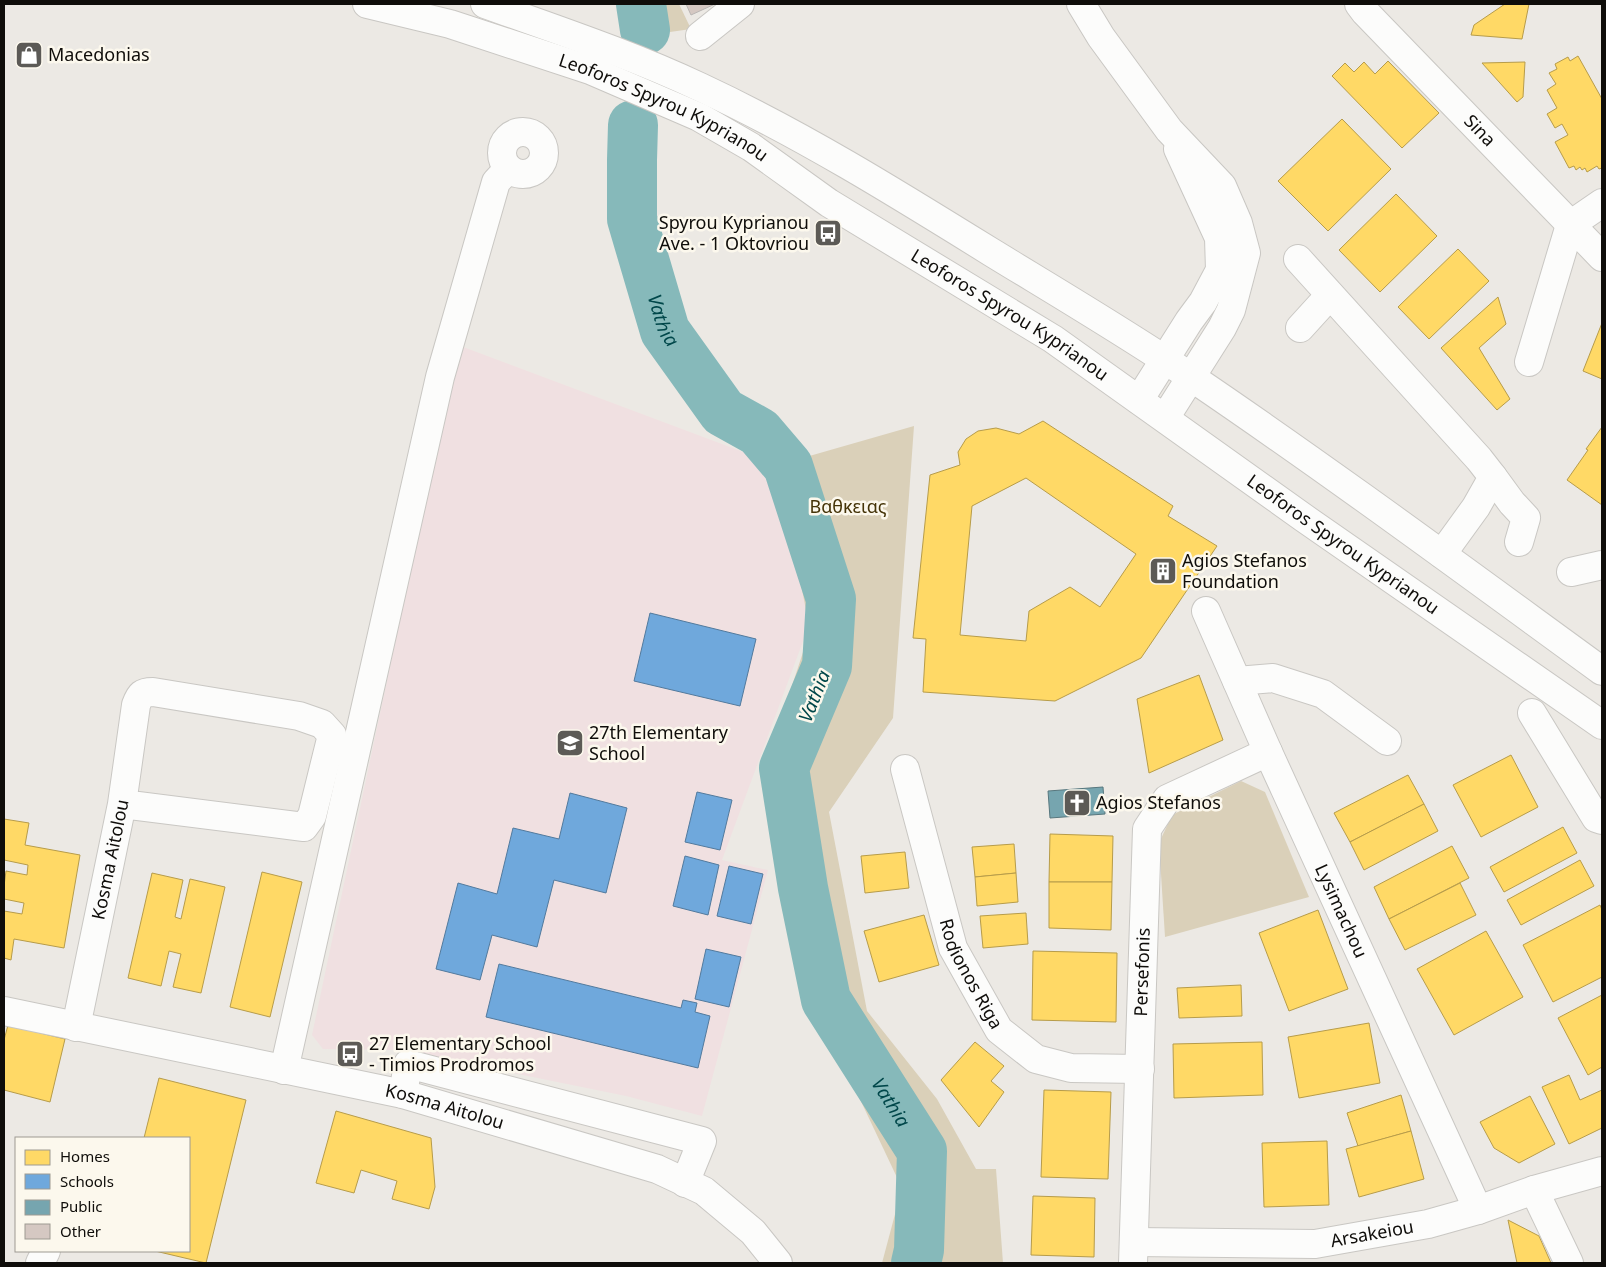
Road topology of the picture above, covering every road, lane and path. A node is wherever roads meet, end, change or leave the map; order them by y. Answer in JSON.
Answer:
{"nodes":[{"id":1,"x":367,"y":4,"type":"edge"},
{"id":2,"x":485,"y":4,"type":"edge"},
{"id":3,"x":740,"y":4,"type":"edge"},
{"id":4,"x":1081,"y":4,"type":"edge"},
{"id":5,"x":1368,"y":7,"type":"edge"},
{"id":6,"x":700,"y":36,"type":"dead end"},
{"id":7,"x":1169,"y":130,"type":"junction"},
{"id":8,"x":508,"y":169,"type":"dead end"},
{"id":9,"x":1602,"y":203,"type":"edge"},
{"id":10,"x":1570,"y":224,"type":"junction"},
{"id":11,"x":1602,"y":257,"type":"edge"},
{"id":12,"x":1298,"y":259,"type":"dead end"},
{"id":13,"x":1330,"y":295,"type":"junction"},
{"id":14,"x":1300,"y":328,"type":"dead end"},
{"id":15,"x":1165,"y":360,"type":"junction"},
{"id":16,"x":1529,"y":362,"type":"dead end"},
{"id":17,"x":1191,"y":377,"type":"junction"},
{"id":18,"x":1139,"y":400,"type":"junction"},
{"id":19,"x":1165,"y":418,"type":"junction"},
{"id":20,"x":1493,"y":477,"type":"junction"},
{"id":21,"x":1520,"y":542,"type":"dead end"},
{"id":22,"x":1442,"y":554,"type":"junction"},
{"id":23,"x":1602,"y":565,"type":"edge"},
{"id":24,"x":1570,"y":572,"type":"dead end"},
{"id":25,"x":1206,"y":611,"type":"dead end"},
{"id":26,"x":1602,"y":671,"type":"edge"},
{"id":27,"x":1237,"y":680,"type":"junction"},
{"id":28,"x":1532,"y":713,"type":"dead end"},
{"id":29,"x":1602,"y":725,"type":"edge"},
{"id":30,"x":1387,"y":741,"type":"dead end"},
{"id":31,"x":1268,"y":752,"type":"junction"},
{"id":32,"x":906,"y":769,"type":"dead end"},
{"id":33,"x":122,"y":804,"type":"junction"},
{"id":34,"x":1602,"y":820,"type":"edge"},
{"id":35,"x":4,"y":1011,"type":"edge"},
{"id":36,"x":76,"y":1027,"type":"junction"},
{"id":37,"x":1140,"y":1069,"type":"junction"},
{"id":38,"x":284,"y":1070,"type":"junction"},
{"id":39,"x":403,"y":1094,"type":"junction"},
{"id":40,"x":1602,"y":1171,"type":"edge"},
{"id":41,"x":686,"y":1182,"type":"junction"},
{"id":42,"x":1534,"y":1190,"type":"junction"},
{"id":43,"x":1478,"y":1210,"type":"junction"},
{"id":44,"x":1134,"y":1253,"type":"edge"},
{"id":45,"x":778,"y":1263,"type":"edge"},
{"id":46,"x":1569,"y":1263,"type":"edge"}],
"edges":[{"from":1,"to":18,"type":"street","name":"Leoforos Spyrou Kyprianou"},
{"from":2,"to":15,"type":"street","name":"Leoforos Spyrou Kyprianou"},
{"from":3,"to":6,"type":"street"},
{"from":4,"to":7,"type":"street"},
{"from":5,"to":10,"type":"street","name":"Sina"},
{"from":7,"to":15,"type":"street"},
{"from":7,"to":17,"type":"street"},
{"from":8,"to":38,"type":"street"},
{"from":9,"to":10,"type":"street"},
{"from":10,"to":11,"type":"street","name":"Sina"},
{"from":10,"to":16,"type":"street"},
{"from":12,"to":13,"type":"street"},
{"from":13,"to":14,"type":"street"},
{"from":13,"to":20,"type":"street"},
{"from":15,"to":17,"type":"street","name":"Leoforos Spyrou Kyprianou"},
{"from":15,"to":18,"type":"street"},
{"from":17,"to":19,"type":"street"},
{"from":17,"to":22,"type":"street","name":"Leoforos Spyrou Kyprianou"},
{"from":18,"to":19,"type":"street","name":"Leoforos Spyrou Kyprianou"},
{"from":19,"to":29,"type":"street","name":"Leoforos Spyrou Kyprianou"},
{"from":20,"to":21,"type":"street"},
{"from":20,"to":22,"type":"street"},
{"from":22,"to":26,"type":"street","name":"Leoforos Spyrou Kyprianou"},
{"from":23,"to":24,"type":"street"},
{"from":25,"to":27,"type":"street","name":"Lysimachou"},
{"from":27,"to":30,"type":"street"},
{"from":27,"to":31,"type":"street","name":"Lysimachou"},
{"from":28,"to":34,"type":"street"},
{"from":31,"to":37,"type":"street","name":"Persefonis"},
{"from":31,"to":43,"type":"street","name":"Lysimachou"},
{"from":32,"to":37,"type":"street","name":"Rodionos Riga"},
{"from":33,"to":33,"type":"street","name":"Kosma Aitolou"},
{"from":33,"to":36,"type":"street","name":"Kosma Aitolou"},
{"from":35,"to":36,"type":"street","name":"Kosma Aitolou"},
{"from":36,"to":38,"type":"street","name":"Kosma Aitolou"},
{"from":37,"to":44,"type":"street","name":"Persefonis"},
{"from":38,"to":39,"type":"street","name":"Kosma Aitolou"},
{"from":39,"to":41,"type":"street","name":"Kosma Aitolou"},
{"from":39,"to":41,"type":"street"},
{"from":40,"to":42,"type":"street","name":"Arsakeiou"},
{"from":41,"to":45,"type":"street","name":"Kosma Aitolou"},
{"from":42,"to":43,"type":"street","name":"Arsakeiou"},
{"from":42,"to":46,"type":"street"},
{"from":43,"to":44,"type":"street","name":"Arsakeiou"}]}
